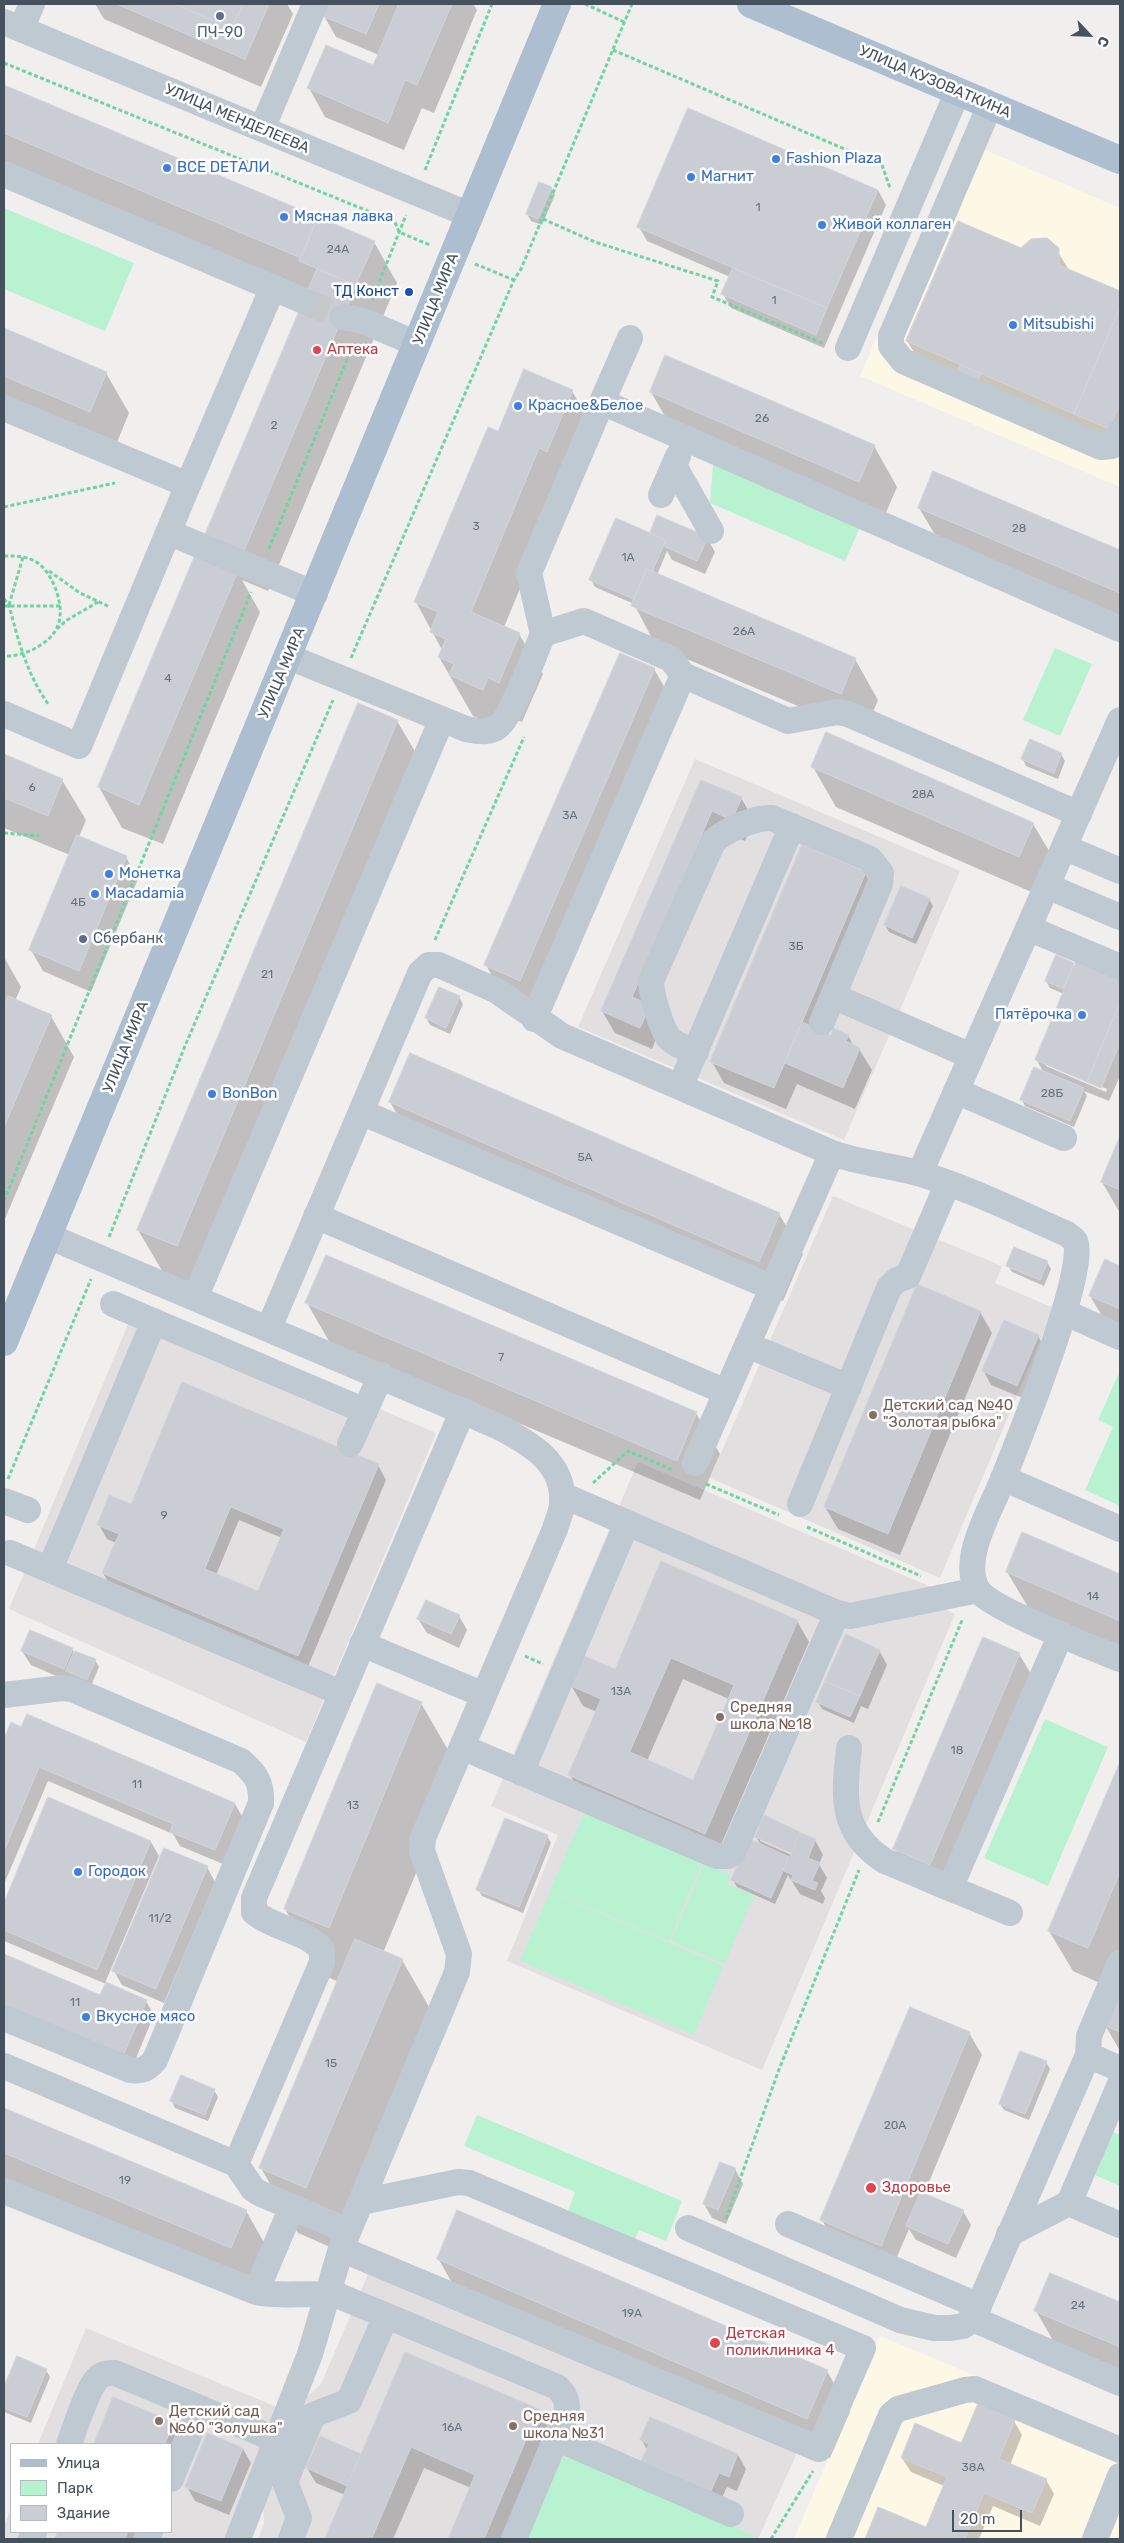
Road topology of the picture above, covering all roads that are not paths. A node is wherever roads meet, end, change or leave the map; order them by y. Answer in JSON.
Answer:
{"nodes":[{"id":1,"x":32,"y":4,"type":"edge"},
{"id":2,"x":315,"y":4,"type":"edge"},
{"id":3,"x":557,"y":4,"type":"edge"},
{"id":4,"x":751,"y":4,"type":"edge"},
{"id":5,"x":12,"y":26,"type":"edge"},
{"id":6,"x":958,"y":91,"type":"junction"},
{"id":7,"x":990,"y":105,"type":"junction"},
{"id":8,"x":262,"y":129,"type":"junction"},
{"id":9,"x":1120,"y":160,"type":"edge"},
{"id":10,"x":4,"y":174,"type":"edge"},
{"id":11,"x":470,"y":215,"type":"junction"},
{"id":12,"x":273,"y":287,"type":"junction"},
{"id":13,"x":304,"y":301,"type":"tunnel mouth"},
{"id":14,"x":353,"y":319,"type":"tunnel mouth"},
{"id":15,"x":630,"y":338,"type":"dead end"},
{"id":16,"x":417,"y":344,"type":"junction"},
{"id":17,"x":838,"y":346,"type":"road end"},
{"id":18,"x":602,"y":402,"type":"junction"},
{"id":19,"x":4,"y":408,"type":"edge"},
{"id":20,"x":1120,"y":432,"type":"edge"},
{"id":21,"x":685,"y":439,"type":"junction"},
{"id":22,"x":674,"y":466,"type":"junction"},
{"id":23,"x":188,"y":485,"type":"junction"},
{"id":24,"x":661,"y":495,"type":"dead end"},
{"id":25,"x":711,"y":531,"type":"dead end"},
{"id":26,"x":168,"y":532,"type":"junction"},
{"id":27,"x":315,"y":594,"type":"junction"},
{"id":28,"x":1120,"y":629,"type":"edge"},
{"id":29,"x":543,"y":634,"type":"junction"},
{"id":30,"x":289,"y":656,"type":"junction"},
{"id":31,"x":682,"y":676,"type":"junction"},
{"id":32,"x":4,"y":714,"type":"edge"},
{"id":33,"x":442,"y":719,"type":"junction"},
{"id":34,"x":1120,"y":720,"type":"edge"},
{"id":35,"x":1079,"y":814,"type":"junction"},
{"id":36,"x":792,"y":826,"type":"junction"},
{"id":37,"x":1064,"y":847,"type":"junction"},
{"id":38,"x":1120,"y":870,"type":"edge"},
{"id":39,"x":1047,"y":886,"type":"junction"},
{"id":40,"x":1120,"y":917,"type":"edge"},
{"id":41,"x":1028,"y":928,"type":"junction"},
{"id":42,"x":1120,"y":967,"type":"edge"},
{"id":43,"x":833,"y":996,"type":"junction"},
{"id":44,"x":534,"y":1018,"type":"junction"},
{"id":45,"x":822,"y":1022,"type":"dead end"},
{"id":46,"x":696,"y":1052,"type":"junction"},
{"id":47,"x":971,"y":1056,"type":"junction"},
{"id":48,"x":680,"y":1087,"type":"junction"},
{"id":49,"x":956,"y":1091,"type":"junction"},
{"id":50,"x":361,"y":1112,"type":"junction"},
{"id":51,"x":1064,"y":1138,"type":"dead end"},
{"id":52,"x":832,"y":1153,"type":"junction"},
{"id":53,"x":920,"y":1173,"type":"junction"},
{"id":54,"x":948,"y":1183,"type":"junction"},
{"id":55,"x":316,"y":1216,"type":"junction"},
{"id":56,"x":48,"y":1236,"type":"junction"},
{"id":57,"x":773,"y":1288,"type":"junction"},
{"id":58,"x":195,"y":1298,"type":"junction"},
{"id":59,"x":113,"y":1304,"type":"dead end"},
{"id":60,"x":1066,"y":1313,"type":"junction"},
{"id":61,"x":154,"y":1321,"type":"junction"},
{"id":62,"x":269,"y":1328,"type":"junction"},
{"id":63,"x":1120,"y":1337,"type":"edge"},
{"id":64,"x":4,"y":1342,"type":"edge"},
{"id":65,"x":747,"y":1345,"type":"junction"},
{"id":66,"x":381,"y":1376,"type":"junction"},
{"id":67,"x":849,"y":1387,"type":"junction"},
{"id":68,"x":726,"y":1392,"type":"junction"},
{"id":69,"x":463,"y":1410,"type":"junction"},
{"id":70,"x":365,"y":1411,"type":"junction"},
{"id":71,"x":350,"y":1444,"type":"dead end"},
{"id":72,"x":695,"y":1463,"type":"dead end"},
{"id":73,"x":1004,"y":1478,"type":"junction"},
{"id":74,"x":562,"y":1495,"type":"junction"},
{"id":75,"x":4,"y":1500,"type":"edge"},
{"id":76,"x":800,"y":1504,"type":"dead end"},
{"id":77,"x":28,"y":1510,"type":"dead end"},
{"id":78,"x":627,"y":1524,"type":"junction"},
{"id":79,"x":1120,"y":1529,"type":"edge"},
{"id":80,"x":10,"y":1553,"type":"dead end"},
{"id":81,"x":50,"y":1570,"type":"junction"},
{"id":82,"x":978,"y":1590,"type":"junction"},
{"id":83,"x":837,"y":1613,"type":"junction"},
{"id":84,"x":1061,"y":1634,"type":"junction"},
{"id":85,"x":362,"y":1644,"type":"junction"},
{"id":86,"x":1120,"y":1660,"type":"edge"},
{"id":87,"x":341,"y":1693,"type":"junction"},
{"id":88,"x":4,"y":1695,"type":"edge"},
{"id":89,"x":484,"y":1695,"type":"junction"},
{"id":90,"x":462,"y":1747,"type":"junction"},
{"id":91,"x":849,"y":1748,"type":"dead end"},
{"id":92,"x":521,"y":1773,"type":"junction"},
{"id":93,"x":950,"y":1888,"type":"junction"},
{"id":94,"x":1010,"y":1913,"type":"dead end"},
{"id":95,"x":1120,"y":1964,"type":"edge"},
{"id":96,"x":4,"y":2018,"type":"edge"},
{"id":97,"x":1088,"y":2055,"type":"junction"},
{"id":98,"x":4,"y":2066,"type":"edge"},
{"id":99,"x":1120,"y":2069,"type":"edge"},
{"id":100,"x":1120,"y":2084,"type":"edge"},
{"id":101,"x":236,"y":2164,"type":"junction"},
{"id":102,"x":4,"y":2191,"type":"edge"},
{"id":103,"x":361,"y":2202,"type":"junction"},
{"id":104,"x":1069,"y":2203,"type":"junction"},
{"id":105,"x":292,"y":2207,"type":"junction"},
{"id":106,"x":788,"y":2224,"type":"dead end"},
{"id":107,"x":1120,"y":2224,"type":"edge"},
{"id":108,"x":688,"y":2228,"type":"dead end"},
{"id":109,"x":1009,"y":2234,"type":"junction"},
{"id":110,"x":345,"y":2240,"type":"junction"},
{"id":111,"x":256,"y":2292,"type":"junction"},
{"id":112,"x":327,"y":2294,"type":"junction"},
{"id":113,"x":976,"y":2313,"type":"junction"},
{"id":114,"x":386,"y":2316,"type":"junction"},
{"id":115,"x":1120,"y":2383,"type":"edge"},
{"id":116,"x":200,"y":2408,"type":"junction"},
{"id":117,"x":556,"y":2438,"type":"junction"},
{"id":118,"x":277,"y":2440,"type":"junction"},
{"id":119,"x":69,"y":2443,"type":"edge"},
{"id":120,"x":1120,"y":2450,"type":"edge"},
{"id":121,"x":1120,"y":2476,"type":"edge"},
{"id":122,"x":172,"y":2477,"type":"edge"},
{"id":123,"x":731,"y":2514,"type":"dead end"},
{"id":124,"x":238,"y":2539,"type":"edge"},
{"id":125,"x":291,"y":2539,"type":"edge"},
{"id":126,"x":514,"y":2539,"type":"edge"},
{"id":127,"x":839,"y":2539,"type":"edge"},
{"id":128,"x":1094,"y":2539,"type":"edge"}],
"edges":[{"from":1,"to":5,"type":"street"},
{"from":2,"to":8,"type":"street"},
{"from":3,"to":11,"type":"main road","name":"УЛИЦА МИРА"},
{"from":4,"to":6,"type":"main road","name":"УЛИЦА КУЗОВАТКИНА"},
{"from":5,"to":8,"type":"street","name":"УЛИЦА МЕНДЕЛЕЕВА"},
{"from":6,"to":7,"type":"main road","name":"УЛИЦА КУЗОВАТКИНА"},
{"from":6,"to":17,"type":"street"},
{"from":7,"to":9,"type":"main road","name":"УЛИЦА КУЗОВАТКИНА"},
{"from":7,"to":20,"type":"street"},
{"from":8,"to":11,"type":"street","name":"УЛИЦА МЕНДЕЛЕЕВА"},
{"from":10,"to":12,"type":"street"},
{"from":11,"to":16,"type":"main road","name":"УЛИЦА МИРА"},
{"from":12,"to":13,"type":"street"},
{"from":12,"to":23,"type":"street"},
{"from":14,"to":16,"type":"street"},
{"from":15,"to":18,"type":"street"},
{"from":16,"to":27,"type":"main road","name":"УЛИЦА МИРА"},
{"from":18,"to":21,"type":"street"},
{"from":18,"to":29,"type":"street"},
{"from":19,"to":23,"type":"street"},
{"from":21,"to":22,"type":"street"},
{"from":21,"to":28,"type":"street"},
{"from":22,"to":24,"type":"street"},
{"from":22,"to":25,"type":"street"},
{"from":23,"to":26,"type":"street"},
{"from":26,"to":27,"type":"street"},
{"from":26,"to":32,"type":"street"},
{"from":27,"to":30,"type":"main road","name":"УЛИЦА МИРА"},
{"from":29,"to":31,"type":"street"},
{"from":29,"to":33,"type":"street"},
{"from":30,"to":33,"type":"street"},
{"from":30,"to":56,"type":"main road","name":"УЛИЦА МИРА"},
{"from":31,"to":35,"type":"street"},
{"from":31,"to":44,"type":"street"},
{"from":33,"to":58,"type":"street"},
{"from":34,"to":35,"type":"street"},
{"from":35,"to":37,"type":"street"},
{"from":36,"to":43,"type":"street"},
{"from":36,"to":46,"type":"street"},
{"from":36,"to":46,"type":"street"},
{"from":37,"to":38,"type":"street"},
{"from":37,"to":39,"type":"street"},
{"from":39,"to":40,"type":"street"},
{"from":39,"to":41,"type":"street"},
{"from":41,"to":42,"type":"street"},
{"from":41,"to":47,"type":"street"},
{"from":43,"to":45,"type":"street"},
{"from":43,"to":47,"type":"street"},
{"from":44,"to":48,"type":"street"},
{"from":44,"to":50,"type":"street"},
{"from":46,"to":48,"type":"street"},
{"from":47,"to":49,"type":"street"},
{"from":48,"to":52,"type":"street"},
{"from":49,"to":51,"type":"street"},
{"from":49,"to":53,"type":"street"},
{"from":50,"to":55,"type":"street"},
{"from":50,"to":57,"type":"street"},
{"from":52,"to":53,"type":"street"},
{"from":52,"to":57,"type":"street"},
{"from":53,"to":54,"type":"street"},
{"from":54,"to":60,"type":"street"},
{"from":54,"to":67,"type":"street"},
{"from":55,"to":62,"type":"street"},
{"from":55,"to":68,"type":"street"},
{"from":56,"to":58,"type":"street"},
{"from":56,"to":64,"type":"main road","name":"УЛИЦА МИРА"},
{"from":57,"to":65,"type":"street"},
{"from":58,"to":62,"type":"street"},
{"from":59,"to":61,"type":"street"},
{"from":60,"to":63,"type":"street"},
{"from":60,"to":73,"type":"street"},
{"from":61,"to":70,"type":"street"},
{"from":61,"to":81,"type":"street"},
{"from":62,"to":66,"type":"street"},
{"from":65,"to":67,"type":"street"},
{"from":65,"to":68,"type":"street"},
{"from":66,"to":69,"type":"street"},
{"from":66,"to":70,"type":"street"},
{"from":67,"to":76,"type":"street"},
{"from":68,"to":72,"type":"street"},
{"from":69,"to":74,"type":"street"},
{"from":69,"to":85,"type":"street"},
{"from":70,"to":71,"type":"street"},
{"from":73,"to":79,"type":"street"},
{"from":73,"to":82,"type":"street"},
{"from":74,"to":78,"type":"street"},
{"from":74,"to":89,"type":"street"},
{"from":75,"to":77,"type":"street"},
{"from":78,"to":83,"type":"street"},
{"from":78,"to":92,"type":"street"},
{"from":80,"to":81,"type":"street"},
{"from":81,"to":87,"type":"street"},
{"from":82,"to":83,"type":"street"},
{"from":82,"to":84,"type":"street"},
{"from":83,"to":92,"type":"street"},
{"from":84,"to":86,"type":"street"},
{"from":84,"to":93,"type":"street"},
{"from":85,"to":87,"type":"street"},
{"from":85,"to":89,"type":"street"},
{"from":87,"to":101,"type":"street"},
{"from":88,"to":96,"type":"street"},
{"from":89,"to":90,"type":"street"},
{"from":90,"to":92,"type":"street"},
{"from":90,"to":103,"type":"street"},
{"from":91,"to":93,"type":"street"},
{"from":93,"to":94,"type":"street"},
{"from":95,"to":97,"type":"street"},
{"from":97,"to":99,"type":"street"},
{"from":97,"to":109,"type":"street"},
{"from":98,"to":101,"type":"street"},
{"from":100,"to":104,"type":"street"},
{"from":101,"to":105,"type":"street"},
{"from":102,"to":111,"type":"street"},
{"from":103,"to":110,"type":"street"},
{"from":103,"to":110,"type":"street"},
{"from":104,"to":107,"type":"street"},
{"from":104,"to":109,"type":"street"},
{"from":105,"to":110,"type":"street"},
{"from":105,"to":111,"type":"street"},
{"from":106,"to":113,"type":"street"},
{"from":108,"to":113,"type":"street"},
{"from":109,"to":113,"type":"street"},
{"from":110,"to":112,"type":"street"},
{"from":111,"to":112,"type":"street"},
{"from":112,"to":114,"type":"street"},
{"from":112,"to":118,"type":"street"},
{"from":113,"to":115,"type":"street"},
{"from":114,"to":117,"type":"street"},
{"from":114,"to":125,"type":"street"},
{"from":116,"to":118,"type":"street"},
{"from":116,"to":119,"type":"street"},
{"from":116,"to":122,"type":"street"},
{"from":117,"to":123,"type":"street"},
{"from":117,"to":126,"type":"street"},
{"from":118,"to":124,"type":"street"},
{"from":120,"to":127,"type":"street"},
{"from":121,"to":128,"type":"street"}]}
